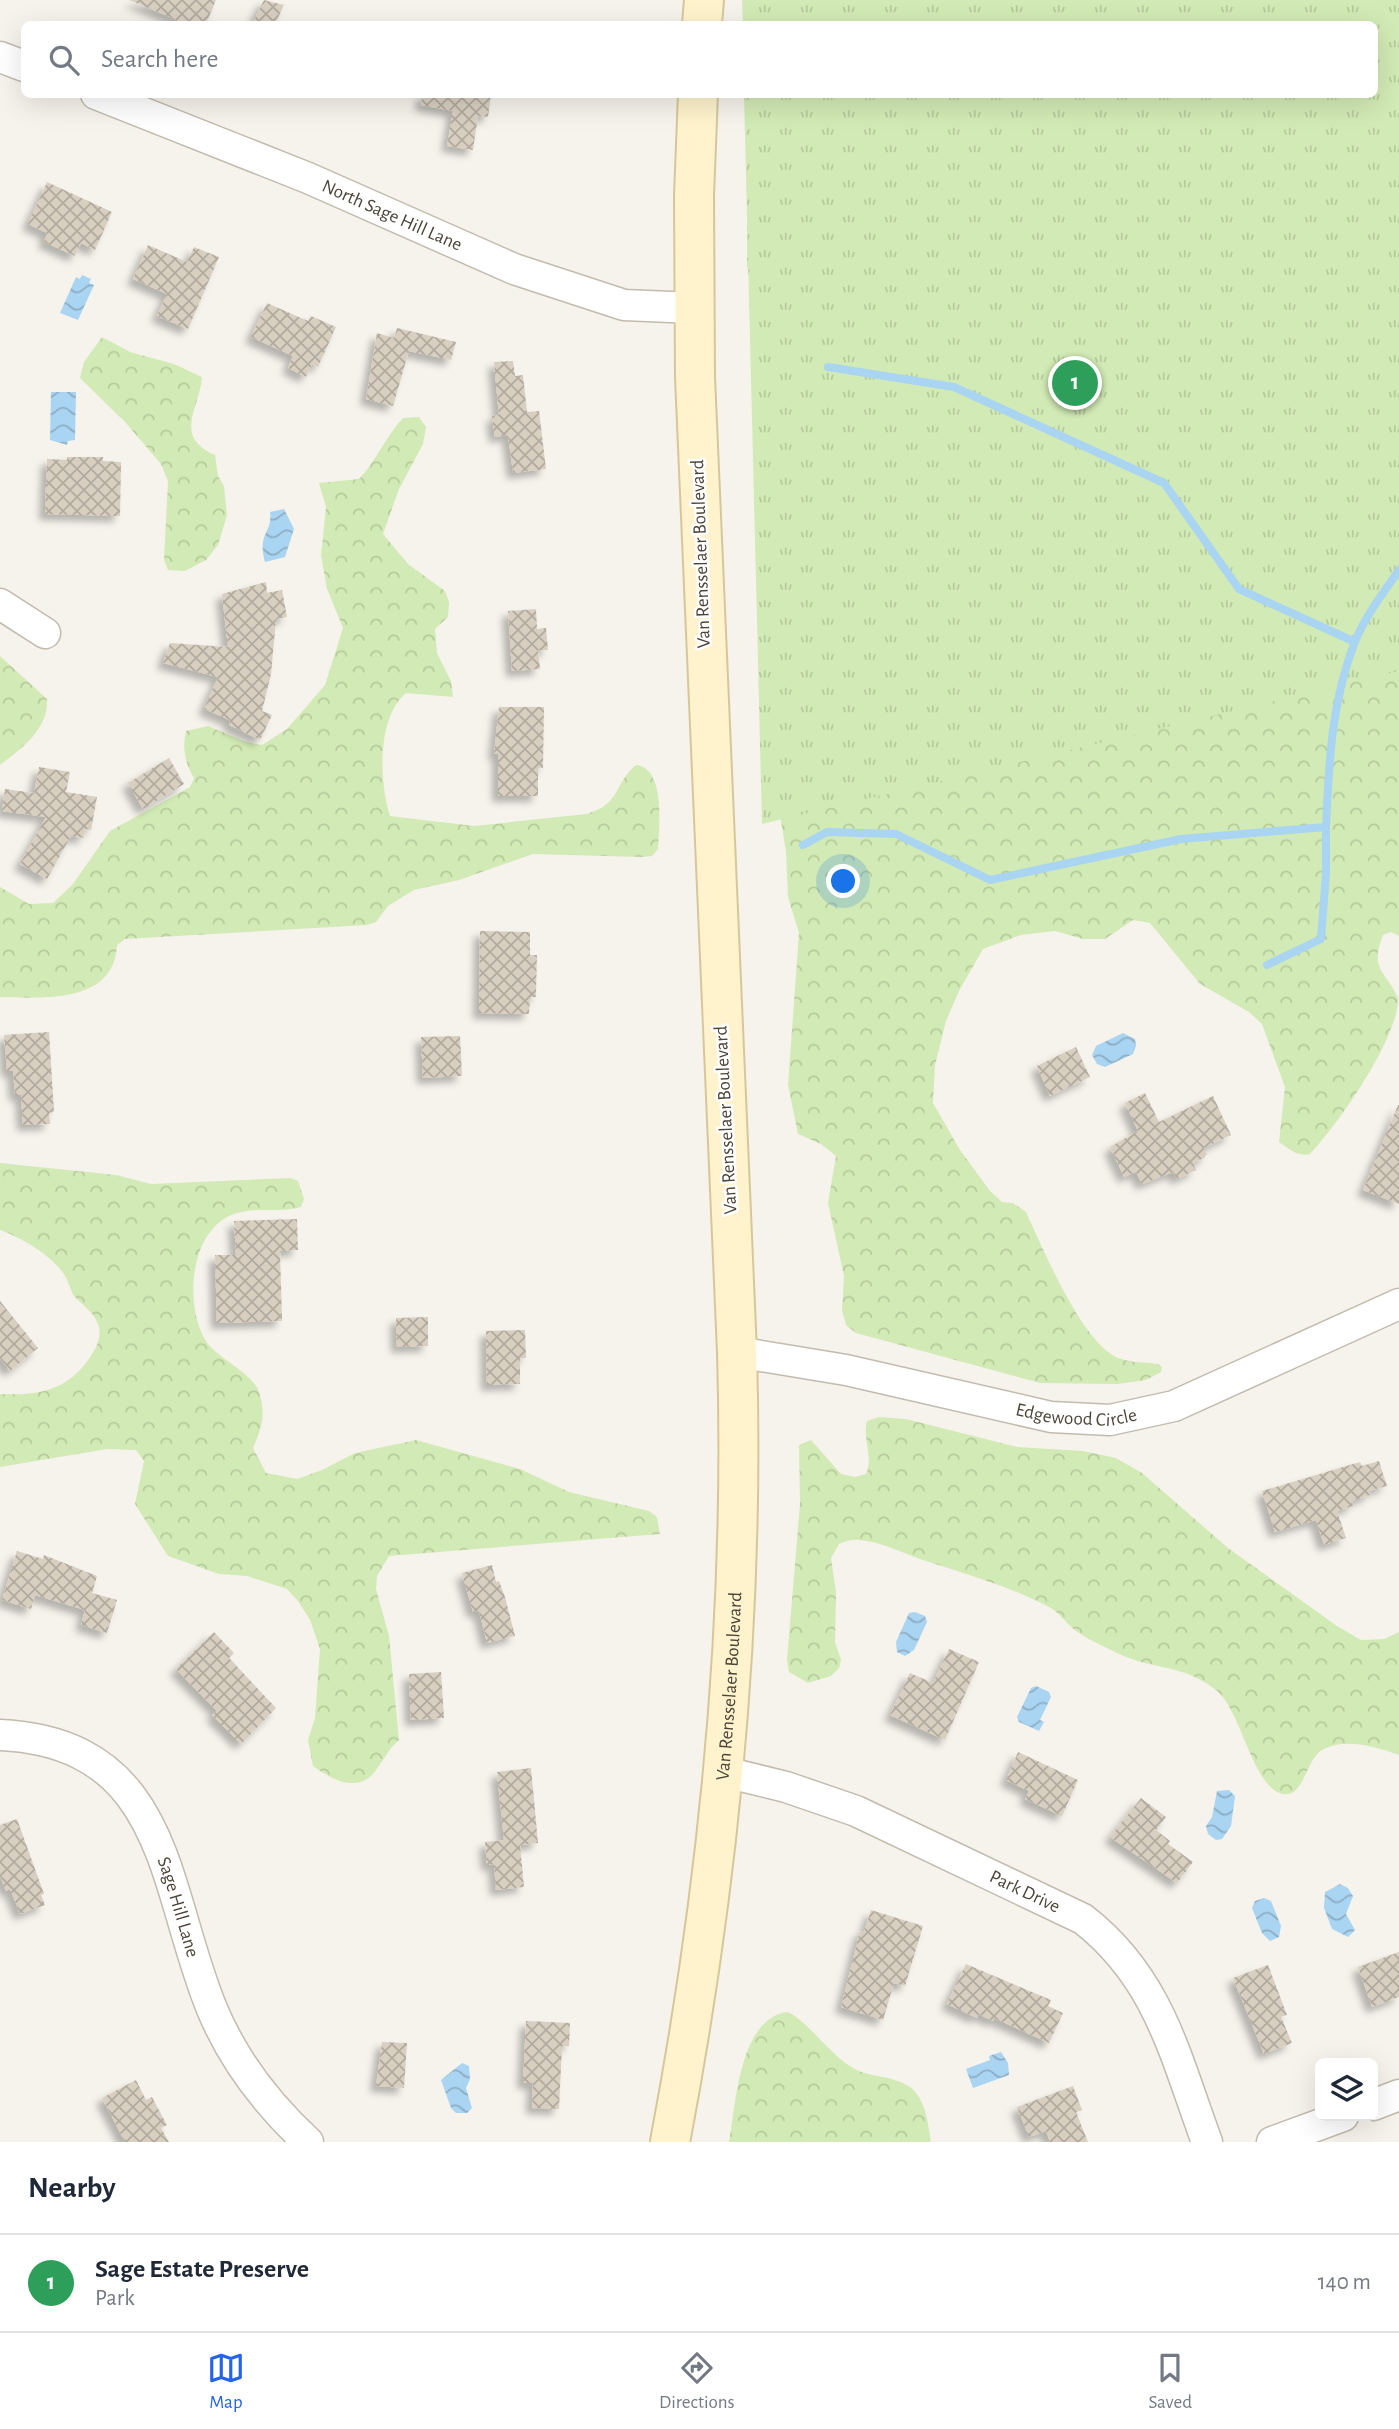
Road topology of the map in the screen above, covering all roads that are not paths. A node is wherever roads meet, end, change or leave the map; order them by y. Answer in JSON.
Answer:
{"nodes":[{"id":1,"x":704,"y":0,"type":"edge"},
{"id":2,"x":702,"y":21,"type":"edge"},
{"id":3,"x":0,"y":57,"type":"edge"},
{"id":4,"x":21,"y":65,"type":"edge"},
{"id":5,"x":106,"y":98,"type":"edge"},
{"id":6,"x":698,"y":98,"type":"edge"},
{"id":7,"x":694,"y":308,"type":"junction"},
{"id":8,"x":0,"y":604,"type":"edge"},
{"id":9,"x":45,"y":633,"type":"dead end"},
{"id":10,"x":1399,"y":1304,"type":"edge"},
{"id":11,"x":737,"y":1352,"type":"junction"},
{"id":12,"x":0,"y":1735,"type":"edge"},
{"id":13,"x":725,"y":1772,"type":"junction"},
{"id":14,"x":1399,"y":2095,"type":"edge"},
{"id":15,"x":1378,"y":2103,"type":"edge"},
{"id":16,"x":1329,"y":2121,"type":"edge"},
{"id":17,"x":308,"y":2142,"type":"edge"},
{"id":18,"x":670,"y":2142,"type":"edge"},
{"id":19,"x":1207,"y":2142,"type":"edge"},
{"id":20,"x":1272,"y":2142,"type":"edge"}],
"edges":[{"from":1,"to":2,"type":"main road"},
{"from":3,"to":4,"type":"street"},
{"from":5,"to":7,"type":"street","name":"North Sage Hill Lane"},
{"from":6,"to":7,"type":"main road","name":"Van Rensselaer Boulevard"},
{"from":7,"to":11,"type":"main road","name":"Van Rensselaer Boulevard"},
{"from":8,"to":9,"type":"street"},
{"from":10,"to":11,"type":"street","name":"Edgewood Circle"},
{"from":11,"to":13,"type":"main road","name":"Van Rensselaer Boulevard"},
{"from":12,"to":17,"type":"street","name":"Sage Hill Lane"},
{"from":13,"to":18,"type":"main road","name":"Van Rensselaer Boulevard"},
{"from":13,"to":19,"type":"street","name":"Park Drive"},
{"from":14,"to":15,"type":"street"},
{"from":16,"to":20,"type":"street"}]}
